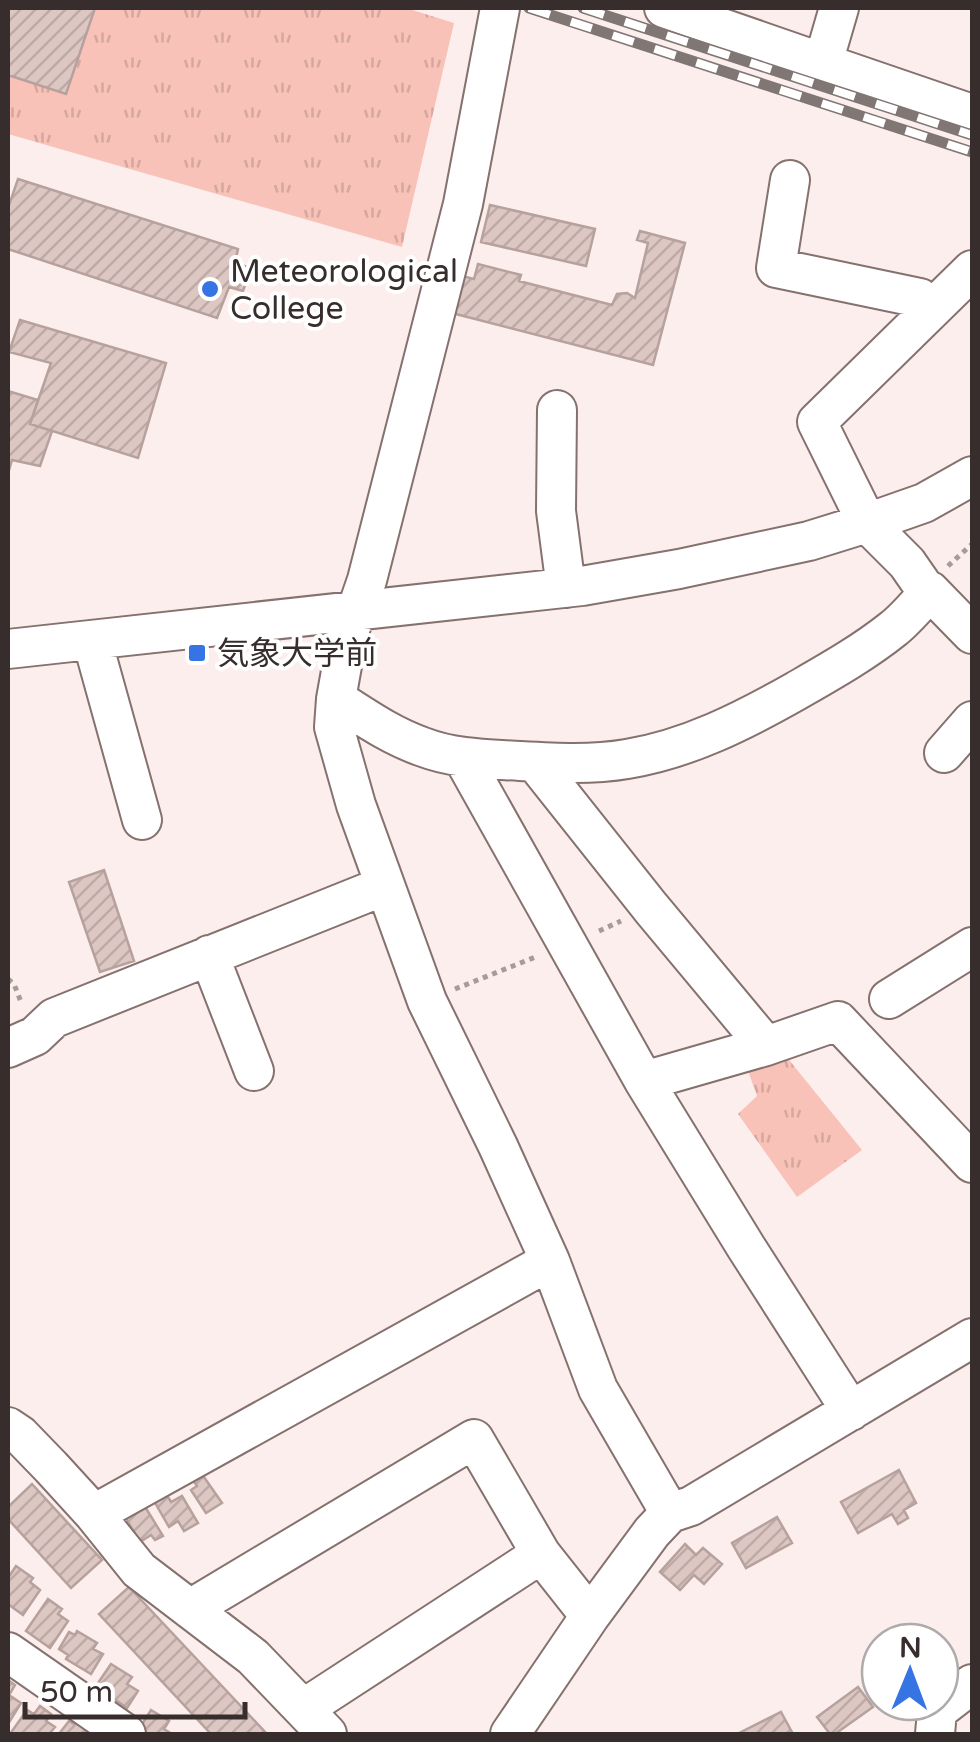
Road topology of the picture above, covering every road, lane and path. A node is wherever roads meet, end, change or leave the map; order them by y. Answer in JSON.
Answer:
{"nodes":[{"id":1,"x":500,"y":8,"type":"edge"},
{"id":2,"x":664,"y":8,"type":"edge"},
{"id":3,"x":840,"y":8,"type":"edge"},
{"id":4,"x":823,"y":63,"type":"junction"},
{"id":5,"x":972,"y":114,"type":"edge"},
{"id":6,"x":790,"y":180,"type":"dead end"},
{"id":7,"x":972,"y":270,"type":"edge"},
{"id":8,"x":930,"y":310,"type":"junction"},
{"id":9,"x":556,"y":410,"type":"dead end"},
{"id":10,"x":972,"y":476,"type":"edge"},
{"id":11,"x":867,"y":523,"type":"junction"},
{"id":12,"x":566,"y":588,"type":"junction"},
{"id":13,"x":930,"y":592,"type":"junction"},
{"id":14,"x":356,"y":610,"type":"junction"},
{"id":15,"x":972,"y":634,"type":"edge"},
{"id":16,"x":92,"y":640,"type":"junction"},
{"id":17,"x":8,"y":649,"type":"edge"},
{"id":18,"x":336,"y":699,"type":"junction"},
{"id":19,"x":972,"y":721,"type":"edge"},
{"id":20,"x":944,"y":753,"type":"dead end"},
{"id":21,"x":464,"y":758,"type":"junction"},
{"id":22,"x":535,"y":762,"type":"junction"},
{"id":23,"x":142,"y":820,"type":"dead end"},
{"id":24,"x":384,"y":886,"type":"junction"},
{"id":25,"x":972,"y":947,"type":"edge"},
{"id":26,"x":209,"y":955,"type":"junction"},
{"id":27,"x":889,"y":999,"type":"dead end"},
{"id":28,"x":766,"y":1046,"type":"junction"},
{"id":29,"x":8,"y":1048,"type":"edge"},
{"id":30,"x":254,"y":1071,"type":"dead end"},
{"id":31,"x":644,"y":1081,"type":"junction"},
{"id":32,"x":972,"y":1163,"type":"edge"},
{"id":33,"x":550,"y":1260,"type":"junction"},
{"id":34,"x":970,"y":1344,"type":"edge"},
{"id":35,"x":851,"y":1411,"type":"junction"},
{"id":36,"x":8,"y":1427,"type":"edge"},
{"id":37,"x":670,"y":1513,"type":"junction"},
{"id":38,"x":94,"y":1514,"type":"junction"},
{"id":39,"x":540,"y":1554,"type":"junction"},
{"id":40,"x":190,"y":1609,"type":"junction"},
{"id":41,"x":590,"y":1616,"type":"junction"},
{"id":42,"x":8,"y":1652,"type":"edge"},
{"id":43,"x":972,"y":1684,"type":"edge"},
{"id":44,"x":315,"y":1722,"type":"edge"},
{"id":45,"x":126,"y":1734,"type":"edge"},
{"id":46,"x":510,"y":1734,"type":"edge"},
{"id":47,"x":935,"y":1734,"type":"edge"}],
"edges":[{"from":1,"to":14,"type":"street"},
{"from":2,"to":4,"type":"street"},
{"from":3,"to":4,"type":"street"},
{"from":4,"to":5,"type":"street"},
{"from":6,"to":8,"type":"street"},
{"from":7,"to":8,"type":"street"},
{"from":8,"to":11,"type":"street"},
{"from":9,"to":12,"type":"street"},
{"from":10,"to":11,"type":"street"},
{"from":11,"to":12,"type":"street"},
{"from":11,"to":13,"type":"street"},
{"from":12,"to":14,"type":"street"},
{"from":13,"to":15,"type":"street"},
{"from":13,"to":22,"type":"street"},
{"from":14,"to":16,"type":"street"},
{"from":14,"to":18,"type":"street"},
{"from":16,"to":17,"type":"street"},
{"from":16,"to":23,"type":"street"},
{"from":18,"to":21,"type":"street"},
{"from":18,"to":24,"type":"street"},
{"from":19,"to":20,"type":"street"},
{"from":21,"to":22,"type":"street"},
{"from":21,"to":31,"type":"street"},
{"from":22,"to":28,"type":"street"},
{"from":24,"to":26,"type":"street"},
{"from":24,"to":33,"type":"street"},
{"from":25,"to":27,"type":"street"},
{"from":26,"to":29,"type":"street"},
{"from":26,"to":30,"type":"street"},
{"from":28,"to":31,"type":"street"},
{"from":28,"to":32,"type":"street"},
{"from":31,"to":35,"type":"street"},
{"from":33,"to":37,"type":"street"},
{"from":33,"to":38,"type":"street"},
{"from":34,"to":35,"type":"street"},
{"from":35,"to":37,"type":"street"},
{"from":36,"to":38,"type":"street"},
{"from":37,"to":41,"type":"street"},
{"from":38,"to":40,"type":"street"},
{"from":39,"to":40,"type":"street"},
{"from":39,"to":41,"type":"street"},
{"from":39,"to":44,"type":"street"},
{"from":40,"to":44,"type":"street"},
{"from":41,"to":46,"type":"street"},
{"from":42,"to":45,"type":"street"},
{"from":43,"to":47,"type":"street"}]}
